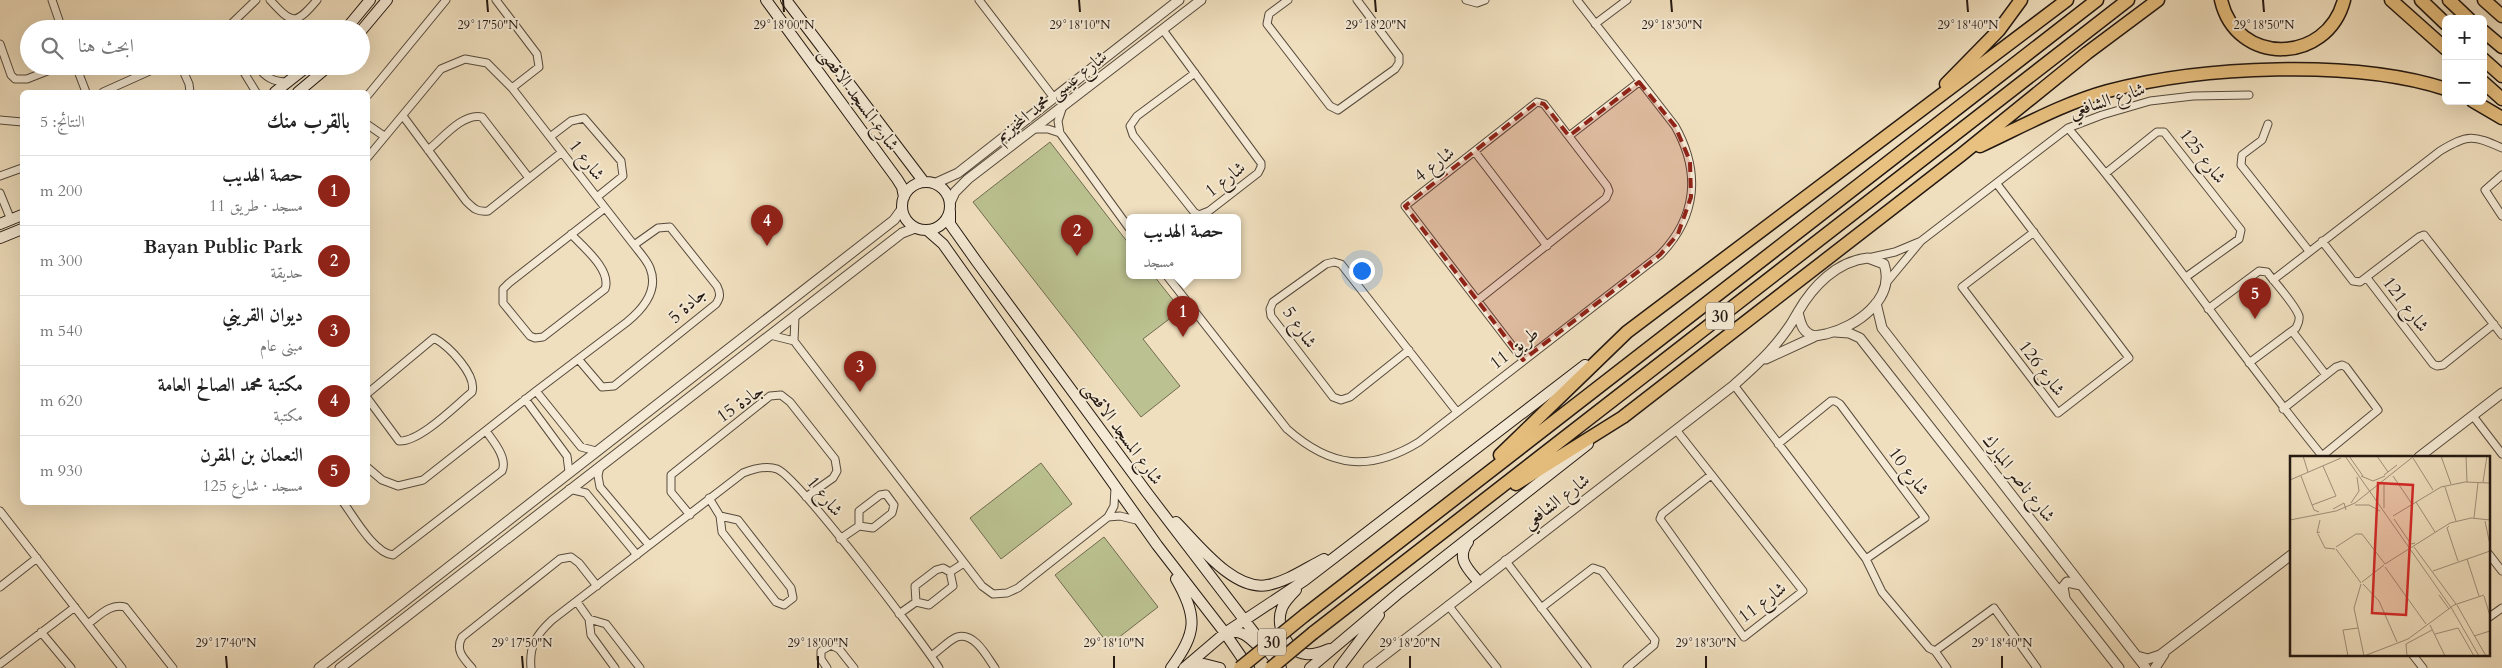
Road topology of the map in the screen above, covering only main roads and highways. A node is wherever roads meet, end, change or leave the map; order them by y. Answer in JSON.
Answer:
{"nodes":[{"id":1,"x":370,"y":0,"type":"edge"},
{"id":2,"x":379,"y":0,"type":"edge"},
{"id":3,"x":387,"y":0,"type":"edge"},
{"id":4,"x":766,"y":0,"type":"edge"},
{"id":5,"x":786,"y":0,"type":"edge"},
{"id":6,"x":2021,"y":0,"type":"edge"},
{"id":7,"x":2067,"y":0,"type":"edge"},
{"id":8,"x":2073,"y":0,"type":"edge"},
{"id":9,"x":2096,"y":0,"type":"edge"},
{"id":10,"x":2128,"y":0,"type":"edge"},
{"id":11,"x":2144,"y":0,"type":"edge"},
{"id":12,"x":2158,"y":0,"type":"edge"},
{"id":13,"x":2221,"y":0,"type":"edge"},
{"id":14,"x":2344,"y":0,"type":"edge"},
{"id":15,"x":2391,"y":0,"type":"edge"},
{"id":16,"x":2421,"y":0,"type":"edge"},
{"id":17,"x":2449,"y":0,"type":"edge"},
{"id":18,"x":2484,"y":0,"type":"edge"},
{"id":19,"x":2466,"y":15,"type":"edge"},
{"id":20,"x":2502,"y":16,"type":"edge"},
{"id":21,"x":353,"y":20,"type":"edge"},
{"id":22,"x":364,"y":20,"type":"edge"},
{"id":23,"x":370,"y":20,"type":"edge"},
{"id":24,"x":2442,"y":20,"type":"edge"},
{"id":25,"x":2422,"y":29,"type":"junction"},
{"id":26,"x":2027,"y":32,"type":"junction"},
{"id":27,"x":2487,"y":34,"type":"edge"},
{"id":28,"x":2442,"y":39,"type":"edge"},
{"id":29,"x":2442,"y":46,"type":"edge"},
{"id":30,"x":2502,"y":47,"type":"edge"},
{"id":31,"x":2087,"y":53,"type":"junction"},
{"id":32,"x":2484,"y":60,"type":"edge"},
{"id":33,"x":2487,"y":73,"type":"edge"},
{"id":34,"x":298,"y":75,"type":"edge"},
{"id":35,"x":319,"y":75,"type":"edge"},
{"id":36,"x":2502,"y":76,"type":"edge"},
{"id":37,"x":2502,"y":83,"type":"edge"},
{"id":38,"x":2487,"y":86,"type":"edge"},
{"id":39,"x":2442,"y":88,"type":"edge"},
{"id":40,"x":278,"y":90,"type":"edge"},
{"id":41,"x":302,"y":90,"type":"edge"},
{"id":42,"x":2502,"y":99,"type":"edge"},
{"id":43,"x":2481,"y":105,"type":"edge"},
{"id":44,"x":1916,"y":114,"type":"junction"},
{"id":45,"x":2502,"y":118,"type":"edge"},
{"id":46,"x":1962,"y":155,"type":"junction"},
{"id":47,"x":924,"y":182,"type":"junction"},
{"id":48,"x":904,"y":197,"type":"junction"},
{"id":49,"x":950,"y":207,"type":"junction"},
{"id":50,"x":20,"y":216,"type":"edge"},
{"id":51,"x":0,"y":224,"type":"edge"},
{"id":52,"x":20,"y":230,"type":"edge"},
{"id":53,"x":927,"y":230,"type":"junction"},
{"id":54,"x":0,"y":238,"type":"edge"},
{"id":55,"x":1627,"y":332,"type":"junction"},
{"id":56,"x":1623,"y":417,"type":"junction"},
{"id":57,"x":1461,"y":493,"type":"junction"},
{"id":58,"x":1148,"y":494,"type":"junction"},
{"id":59,"x":1473,"y":509,"type":"junction"},
{"id":60,"x":1470,"y":539,"type":"junction"},
{"id":61,"x":1351,"y":544,"type":"junction"},
{"id":62,"x":1158,"y":545,"type":"junction"},
{"id":63,"x":1305,"y":580,"type":"junction"},
{"id":64,"x":1478,"y":581,"type":"road end"},
{"id":65,"x":1400,"y":592,"type":"junction"},
{"id":66,"x":1245,"y":619,"type":"junction"},
{"id":67,"x":1225,"y":633,"type":"junction"},
{"id":68,"x":1333,"y":648,"type":"junction"},
{"id":69,"x":1236,"y":649,"type":"junction"},
{"id":70,"x":1171,"y":668,"type":"edge"},
{"id":71,"x":1184,"y":668,"type":"edge"},
{"id":72,"x":1220,"y":668,"type":"edge"},
{"id":73,"x":1240,"y":668,"type":"edge"},
{"id":74,"x":1249,"y":668,"type":"edge"},
{"id":75,"x":1256,"y":668,"type":"edge"},
{"id":76,"x":1271,"y":668,"type":"edge"},
{"id":77,"x":1281,"y":668,"type":"edge"},
{"id":78,"x":1310,"y":668,"type":"edge"},
{"id":79,"x":1339,"y":668,"type":"edge"}],
"edges":[{"from":1,"to":21,"type":"main road"},
{"from":2,"to":22,"type":"main road"},
{"from":3,"to":23,"type":"main road"},
{"from":4,"to":48,"type":"main road","name":"شارع المسجد الاقصى"},
{"from":5,"to":47,"type":"main road","name":"شارع المسجد الاقصى"},
{"from":6,"to":44,"type":"highway"},
{"from":7,"to":26,"type":"highway"},
{"from":8,"to":26,"type":"highway"},
{"from":9,"to":57,"type":"highway","number":"30"},
{"from":10,"to":59,"type":"highway","number":"30"},
{"from":11,"to":31,"type":"highway"},
{"from":12,"to":31,"type":"highway"},
{"from":13,"to":14,"type":"highway"},
{"from":15,"to":25,"type":"highway"},
{"from":16,"to":24,"type":"highway"},
{"from":17,"to":19,"type":"highway"},
{"from":18,"to":20,"type":"highway"},
{"from":25,"to":28,"type":"highway"},
{"from":25,"to":29,"type":"highway"},
{"from":26,"to":44,"type":"highway"},
{"from":27,"to":30,"type":"highway"},
{"from":31,"to":46,"type":"highway"},
{"from":32,"to":36,"type":"highway"},
{"from":33,"to":37,"type":"highway"},
{"from":34,"to":40,"type":"main road"},
{"from":35,"to":41,"type":"main road"},
{"from":38,"to":42,"type":"highway"},
{"from":39,"to":46,"type":"highway"},
{"from":43,"to":45,"type":"highway"},
{"from":44,"to":55,"type":"highway"},
{"from":46,"to":56,"type":"highway"},
{"from":47,"to":48,"type":"main road"},
{"from":47,"to":49,"type":"main road"},
{"from":48,"to":53,"type":"main road"},
{"from":49,"to":53,"type":"main road"},
{"from":49,"to":58,"type":"main road","name":"شارع المسجد الاقصى"},
{"from":50,"to":51,"type":"main road"},
{"from":52,"to":54,"type":"main road"},
{"from":53,"to":62,"type":"main road","name":"شارع المسجد الاقصى"},
{"from":55,"to":57,"type":"highway"},
{"from":55,"to":61,"type":"main road"},
{"from":56,"to":59,"type":"highway"},
{"from":56,"to":60,"type":"main road"},
{"from":57,"to":73,"type":"highway","number":"30","bridge":true},
{"from":58,"to":61,"type":"main road"},
{"from":58,"to":66,"type":"main road","name":"شارع المسجد الاقصى"},
{"from":59,"to":76,"type":"highway","number":"30","bridge":true},
{"from":60,"to":64,"type":"main road"},
{"from":60,"to":65,"type":"main road"},
{"from":61,"to":63,"type":"main road"},
{"from":62,"to":67,"type":"main road","name":"شارع المسجد الاقصى"},
{"from":62,"to":70,"type":"main road"},
{"from":63,"to":66,"type":"main road"},
{"from":63,"to":68,"type":"main road"},
{"from":65,"to":68,"type":"main road"},
{"from":65,"to":79,"type":"main road"},
{"from":66,"to":67,"type":"main road"},
{"from":66,"to":77,"type":"main road","name":"شارع المسجد الاقصى"},
{"from":67,"to":69,"type":"main road","name":"شارع المسجد الاقصى"},
{"from":67,"to":71,"type":"main road"},
{"from":67,"to":77,"type":"main road"},
{"from":68,"to":78,"type":"main road"},
{"from":69,"to":74,"type":"main road","name":"شارع المسجد الاقصى"},
{"from":69,"to":75,"type":"main road"},
{"from":71,"to":72,"type":"main road"}]}
